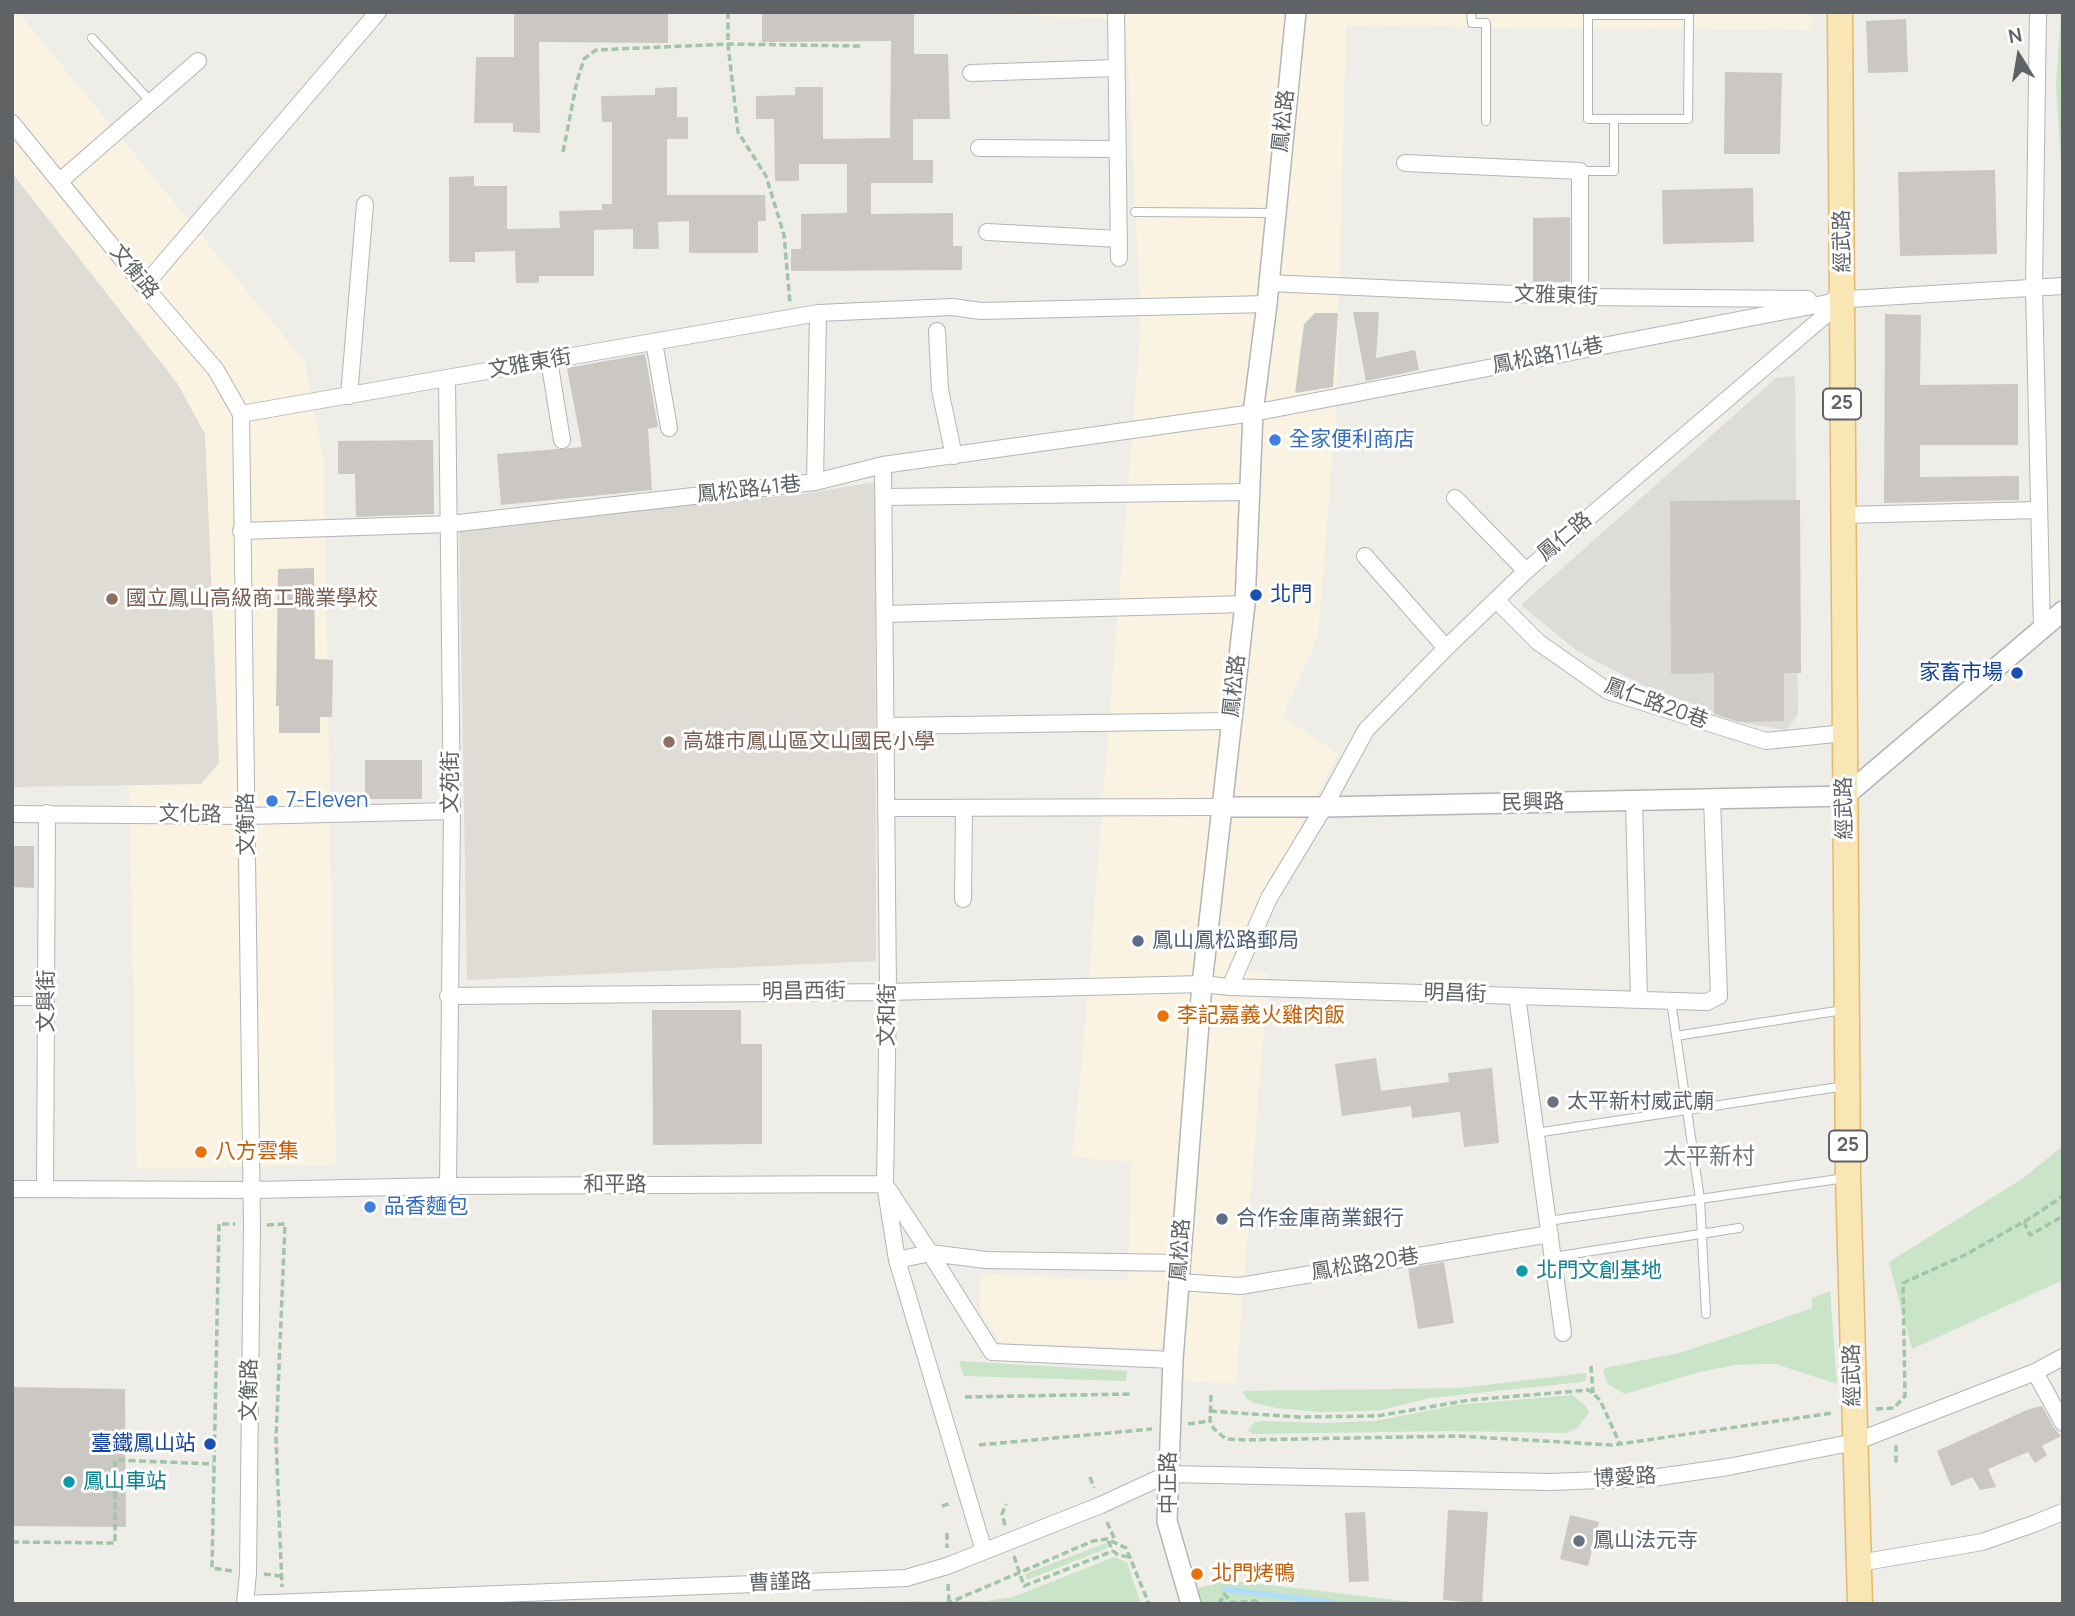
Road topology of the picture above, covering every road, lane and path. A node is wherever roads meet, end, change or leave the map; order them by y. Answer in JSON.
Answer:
{"nodes":[{"id":1,"x":378,"y":12,"type":"edge"},
{"id":2,"x":728,"y":12,"type":"edge"},
{"id":3,"x":1116,"y":12,"type":"edge"},
{"id":4,"x":1296,"y":12,"type":"edge"},
{"id":5,"x":1471,"y":12,"type":"edge"},
{"id":6,"x":1840,"y":12,"type":"edge"},
{"id":7,"x":2038,"y":12,"type":"edge"},
{"id":8,"x":92,"y":38,"type":"dead end"},
{"id":9,"x":728,"y":44,"type":"junction"},
{"id":10,"x":861,"y":46,"type":"dead end"},
{"id":11,"x":198,"y":61,"type":"dead end"},
{"id":12,"x":1116,"y":68,"type":"junction"},
{"id":13,"x":971,"y":73,"type":"dead end"},
{"id":14,"x":150,"y":101,"type":"junction"},
{"id":15,"x":1614,"y":119,"type":"junction"},
{"id":16,"x":1486,"y":121,"type":"dead end"},
{"id":17,"x":12,"y":123,"type":"edge"},
{"id":18,"x":979,"y":148,"type":"dead end"},
{"id":19,"x":1118,"y":149,"type":"junction"},
{"id":20,"x":563,"y":152,"type":"dead end"},
{"id":21,"x":1405,"y":163,"type":"dead end"},
{"id":22,"x":1580,"y":171,"type":"junction"},
{"id":23,"x":60,"y":181,"type":"junction"},
{"id":24,"x":365,"y":204,"type":"dead end"},
{"id":25,"x":1135,"y":212,"type":"dead end"},
{"id":26,"x":1275,"y":213,"type":"junction"},
{"id":27,"x":987,"y":232,"type":"dead end"},
{"id":28,"x":1119,"y":239,"type":"junction"},
{"id":29,"x":1119,"y":258,"type":"dead end"},
{"id":30,"x":1268,"y":283,"type":"junction"},
{"id":31,"x":144,"y":286,"type":"junction"},
{"id":32,"x":2063,"y":286,"type":"edge"},
{"id":33,"x":2034,"y":288,"type":"junction"},
{"id":34,"x":1580,"y":298,"type":"junction"},
{"id":35,"x":1843,"y":300,"type":"junction"},
{"id":36,"x":1267,"y":304,"type":"junction"},
{"id":37,"x":818,"y":313,"type":"junction"},
{"id":38,"x":791,"y":317,"type":"junction"},
{"id":39,"x":937,"y":331,"type":"dead end"},
{"id":40,"x":654,"y":342,"type":"junction"},
{"id":41,"x":549,"y":360,"type":"junction"},
{"id":42,"x":447,"y":379,"type":"junction"},
{"id":43,"x":349,"y":396,"type":"junction"},
{"id":44,"x":1253,"y":413,"type":"junction"},
{"id":45,"x":241,"y":414,"type":"junction"},
{"id":46,"x":669,"y":428,"type":"dead end"},
{"id":47,"x":562,"y":440,"type":"dead end"},
{"id":48,"x":954,"y":456,"type":"junction"},
{"id":49,"x":883,"y":465,"type":"junction"},
{"id":50,"x":816,"y":482,"type":"junction"},
{"id":51,"x":1248,"y":492,"type":"junction"},
{"id":52,"x":884,"y":497,"type":"junction"},
{"id":53,"x":1455,"y":498,"type":"dead end"},
{"id":54,"x":2039,"y":510,"type":"junction"},
{"id":55,"x":1843,"y":514,"type":"junction"},
{"id":56,"x":450,"y":524,"type":"junction"},
{"id":57,"x":241,"y":531,"type":"junction"},
{"id":58,"x":1365,"y":556,"type":"dead end"},
{"id":59,"x":1526,"y":570,"type":"junction"},
{"id":60,"x":1496,"y":600,"type":"junction"},
{"id":61,"x":1245,"y":604,"type":"junction"},
{"id":62,"x":2063,"y":611,"type":"edge"},
{"id":63,"x":885,"y":614,"type":"junction"},
{"id":64,"x":2042,"y":629,"type":"junction"},
{"id":65,"x":1446,"y":648,"type":"junction"},
{"id":66,"x":1231,"y":721,"type":"junction"},
{"id":67,"x":886,"y":726,"type":"junction"},
{"id":68,"x":1844,"y":733,"type":"junction"},
{"id":69,"x":1845,"y":796,"type":"junction"},
{"id":70,"x":1713,"y":799,"type":"junction"},
{"id":71,"x":1634,"y":800,"type":"junction"},
{"id":72,"x":1222,"y":807,"type":"junction"},
{"id":73,"x":1324,"y":807,"type":"junction"},
{"id":74,"x":887,"y":808,"type":"junction"},
{"id":75,"x":964,"y":808,"type":"junction"},
{"id":76,"x":452,"y":811,"type":"junction"},
{"id":77,"x":47,"y":813,"type":"junction"},
{"id":78,"x":12,"y":814,"type":"edge"},
{"id":79,"x":247,"y":816,"type":"junction"},
{"id":80,"x":963,"y":899,"type":"dead end"},
{"id":81,"x":1202,"y":984,"type":"junction"},
{"id":82,"x":1230,"y":987,"type":"junction"},
{"id":83,"x":888,"y":992,"type":"junction"},
{"id":84,"x":448,"y":996,"type":"junction"},
{"id":85,"x":1517,"y":996,"type":"junction"},
{"id":86,"x":47,"y":1000,"type":"junction"},
{"id":87,"x":1639,"y":1000,"type":"junction"},
{"id":88,"x":12,"y":1001,"type":"edge"},
{"id":89,"x":1671,"y":1001,"type":"junction"},
{"id":90,"x":1847,"y":1009,"type":"junction"},
{"id":91,"x":1676,"y":1036,"type":"junction"},
{"id":92,"x":1848,"y":1086,"type":"junction"},
{"id":93,"x":1687,"y":1110,"type":"junction"},
{"id":94,"x":1536,"y":1133,"type":"junction"},
{"id":95,"x":1848,"y":1177,"type":"junction"},
{"id":96,"x":885,"y":1184,"type":"junction"},
{"id":97,"x":448,"y":1186,"type":"junction"},
{"id":98,"x":12,"y":1189,"type":"edge"},
{"id":99,"x":45,"y":1189,"type":"junction"},
{"id":100,"x":252,"y":1189,"type":"junction"},
{"id":101,"x":2063,"y":1196,"type":"edge"},
{"id":102,"x":1700,"y":1199,"type":"junction"},
{"id":103,"x":2063,"y":1216,"type":"edge"},
{"id":104,"x":2024,"y":1222,"type":"junction"},
{"id":105,"x":219,"y":1224,"type":"dead end"},
{"id":106,"x":285,"y":1224,"type":"dead end"},
{"id":107,"x":1549,"y":1228,"type":"junction"},
{"id":108,"x":1739,"y":1228,"type":"dead end"},
{"id":109,"x":1702,"y":1234,"type":"junction"},
{"id":110,"x":930,"y":1253,"type":"junction"},
{"id":111,"x":1553,"y":1257,"type":"junction"},
{"id":112,"x":897,"y":1260,"type":"junction"},
{"id":113,"x":1180,"y":1272,"type":"junction"},
{"id":114,"x":1706,"y":1314,"type":"dead end"},
{"id":115,"x":1563,"y":1332,"type":"dead end"},
{"id":116,"x":2063,"y":1357,"type":"edge"},
{"id":117,"x":1173,"y":1360,"type":"junction"},
{"id":118,"x":1591,"y":1366,"type":"dead end"},
{"id":119,"x":2035,"y":1372,"type":"junction"},
{"id":120,"x":1593,"y":1393,"type":"junction"},
{"id":121,"x":1132,"y":1394,"type":"dead end"},
{"id":122,"x":1211,"y":1395,"type":"dead end"},
{"id":123,"x":965,"y":1397,"type":"dead end"},
{"id":124,"x":1894,"y":1408,"type":"dead end"},
{"id":125,"x":1210,"y":1411,"type":"junction"},
{"id":126,"x":1831,"y":1413,"type":"dead end"},
{"id":127,"x":2063,"y":1423,"type":"edge"},
{"id":128,"x":1129,"y":1432,"type":"dead end"},
{"id":129,"x":1855,"y":1443,"type":"junction"},
{"id":130,"x":1620,"y":1444,"type":"junction"},
{"id":131,"x":978,"y":1445,"type":"dead end"},
{"id":132,"x":213,"y":1464,"type":"junction"},
{"id":133,"x":1167,"y":1474,"type":"junction"},
{"id":134,"x":2063,"y":1512,"type":"edge"},
{"id":135,"x":1107,"y":1539,"type":"junction"},
{"id":136,"x":12,"y":1542,"type":"edge"},
{"id":137,"x":984,"y":1551,"type":"junction"},
{"id":138,"x":1113,"y":1551,"type":"junction"},
{"id":139,"x":1129,"y":1557,"type":"junction"},
{"id":140,"x":1859,"y":1563,"type":"junction"},
{"id":141,"x":212,"y":1568,"type":"dead end"},
{"id":142,"x":1018,"y":1573,"type":"junction"},
{"id":143,"x":279,"y":1576,"type":"dead end"},
{"id":144,"x":245,"y":1604,"type":"edge"},
{"id":145,"x":946,"y":1604,"type":"edge"},
{"id":146,"x":1149,"y":1604,"type":"edge"},
{"id":147,"x":1191,"y":1604,"type":"edge"},
{"id":148,"x":1219,"y":1604,"type":"edge"},
{"id":149,"x":1260,"y":1604,"type":"edge"},
{"id":150,"x":1860,"y":1604,"type":"edge"}],
"edges":[{"from":1,"to":31,"type":"street"},
{"from":2,"to":9,"type":"path"},
{"from":3,"to":12,"type":"street"},
{"from":4,"to":26,"type":"street","name":"鳳松路"},
{"from":5,"to":16,"type":"lane"},
{"from":6,"to":35,"type":"main road","name":"經武路","number":"25"},
{"from":7,"to":33,"type":"street"},
{"from":8,"to":14,"type":"lane"},
{"from":9,"to":10,"type":"path"},
{"from":9,"to":20,"type":"path"},
{"from":9,"to":38,"type":"path"},
{"from":11,"to":14,"type":"street"},
{"from":12,"to":13,"type":"street"},
{"from":12,"to":19,"type":"street"},
{"from":14,"to":23,"type":"street"},
{"from":15,"to":15,"type":"lane"},
{"from":15,"to":22,"type":"lane"},
{"from":17,"to":23,"type":"street","name":"文衡路"},
{"from":18,"to":19,"type":"street"},
{"from":19,"to":28,"type":"street"},
{"from":21,"to":22,"type":"street"},
{"from":22,"to":34,"type":"street"},
{"from":23,"to":31,"type":"street","name":"文衡路"},
{"from":24,"to":43,"type":"street"},
{"from":25,"to":26,"type":"lane"},
{"from":26,"to":30,"type":"street","name":"鳳松路"},
{"from":27,"to":28,"type":"street"},
{"from":28,"to":29,"type":"street"},
{"from":30,"to":34,"type":"street","name":"文雅東街"},
{"from":30,"to":36,"type":"street","name":"鳳松路"},
{"from":31,"to":45,"type":"street","name":"文衡路"},
{"from":32,"to":33,"type":"street"},
{"from":33,"to":35,"type":"street"},
{"from":33,"to":54,"type":"street"},
{"from":34,"to":35,"type":"street","name":"文雅東街"},
{"from":35,"to":44,"type":"street","name":"鳳松路114巷"},
{"from":35,"to":55,"type":"main road","name":"經武路","number":"25"},
{"from":35,"to":59,"type":"street","name":"鳳仁路"},
{"from":36,"to":37,"type":"street","name":"文雅東街"},
{"from":36,"to":44,"type":"street","name":"鳳松路"},
{"from":37,"to":38,"type":"street","name":"文雅東街"},
{"from":37,"to":50,"type":"street"},
{"from":38,"to":40,"type":"street","name":"文雅東街"},
{"from":39,"to":48,"type":"street"},
{"from":40,"to":41,"type":"street","name":"文雅東街"},
{"from":40,"to":46,"type":"street"},
{"from":41,"to":42,"type":"street","name":"文雅東街"},
{"from":41,"to":47,"type":"street"},
{"from":42,"to":43,"type":"street","name":"文雅東街"},
{"from":42,"to":56,"type":"street","name":"文苑街"},
{"from":43,"to":45,"type":"street","name":"文雅東街"},
{"from":44,"to":48,"type":"street","name":"鳳松路41巷"},
{"from":44,"to":51,"type":"street","name":"鳳松路"},
{"from":45,"to":57,"type":"street","name":"文衡路"},
{"from":48,"to":49,"type":"street","name":"鳳松路41巷"},
{"from":49,"to":50,"type":"street","name":"鳳松路41巷"},
{"from":49,"to":52,"type":"street","name":"文和街"},
{"from":50,"to":56,"type":"street","name":"鳳松路41巷"},
{"from":51,"to":52,"type":"street"},
{"from":51,"to":61,"type":"street","name":"鳳松路"},
{"from":52,"to":63,"type":"street","name":"文和街"},
{"from":53,"to":59,"type":"street"},
{"from":54,"to":55,"type":"street"},
{"from":54,"to":64,"type":"street"},
{"from":55,"to":68,"type":"main road","name":"經武路","number":"25"},
{"from":56,"to":57,"type":"street","name":"鳳松路41巷"},
{"from":56,"to":76,"type":"street","name":"文苑街"},
{"from":57,"to":79,"type":"street","name":"文衡路"},
{"from":58,"to":65,"type":"street"},
{"from":59,"to":60,"type":"street","name":"鳳仁路"},
{"from":60,"to":65,"type":"street","name":"鳳仁路"},
{"from":60,"to":68,"type":"street","name":"鳳仁路20巷"},
{"from":61,"to":63,"type":"street"},
{"from":61,"to":66,"type":"street","name":"鳳松路"},
{"from":62,"to":64,"type":"street"},
{"from":63,"to":67,"type":"street","name":"文和街"},
{"from":64,"to":69,"type":"street"},
{"from":65,"to":73,"type":"street","name":"鳳仁路"},
{"from":66,"to":67,"type":"street"},
{"from":66,"to":72,"type":"street","name":"鳳松路"},
{"from":67,"to":74,"type":"street","name":"文和街"},
{"from":68,"to":69,"type":"main road","name":"經武路","number":"25"},
{"from":69,"to":70,"type":"street","name":"民興路"},
{"from":69,"to":90,"type":"main road","name":"經武路","number":"25"},
{"from":70,"to":71,"type":"street","name":"民興路"},
{"from":70,"to":89,"type":"street","name":"明昌街"},
{"from":71,"to":73,"type":"street","name":"民興路"},
{"from":71,"to":87,"type":"street"},
{"from":72,"to":73,"type":"street","name":"民興路"},
{"from":72,"to":75,"type":"street"},
{"from":72,"to":81,"type":"street","name":"鳳松路"},
{"from":73,"to":82,"type":"street","name":"鳳仁路"},
{"from":74,"to":75,"type":"street"},
{"from":74,"to":83,"type":"street","name":"文和街"},
{"from":75,"to":80,"type":"street"},
{"from":76,"to":79,"type":"street","name":"文化路"},
{"from":76,"to":84,"type":"street","name":"文苑街"},
{"from":77,"to":78,"type":"street","name":"文化路"},
{"from":77,"to":79,"type":"street","name":"文化路"},
{"from":77,"to":86,"type":"street","name":"文興街"},
{"from":79,"to":100,"type":"street","name":"文衡路"},
{"from":81,"to":82,"type":"street","name":"明昌街"},
{"from":81,"to":83,"type":"street","name":"明昌西街"},
{"from":81,"to":113,"type":"street","name":"鳳松路"},
{"from":82,"to":85,"type":"street","name":"明昌街"},
{"from":83,"to":84,"type":"street","name":"明昌西街"},
{"from":83,"to":96,"type":"street","name":"文和街"},
{"from":84,"to":97,"type":"street","name":"文苑街"},
{"from":85,"to":87,"type":"street","name":"明昌街"},
{"from":85,"to":94,"type":"street"},
{"from":86,"to":88,"type":"lane"},
{"from":86,"to":99,"type":"street","name":"文興街"},
{"from":87,"to":89,"type":"street","name":"明昌街"},
{"from":89,"to":91,"type":"lane"},
{"from":90,"to":91,"type":"lane"},
{"from":90,"to":92,"type":"main road","name":"經武路","number":"25"},
{"from":91,"to":93,"type":"lane"},
{"from":92,"to":93,"type":"lane"},
{"from":92,"to":95,"type":"main road","name":"經武路","number":"25"},
{"from":93,"to":94,"type":"lane"},
{"from":93,"to":102,"type":"lane"},
{"from":94,"to":107,"type":"street"},
{"from":95,"to":102,"type":"lane"},
{"from":95,"to":129,"type":"main road","name":"經武路","number":"25"},
{"from":96,"to":97,"type":"street","name":"和平路"},
{"from":96,"to":110,"type":"street"},
{"from":96,"to":112,"type":"street","name":"文和街"},
{"from":97,"to":100,"type":"street","name":"和平路"},
{"from":98,"to":99,"type":"street","name":"和平路"},
{"from":99,"to":100,"type":"street","name":"和平路"},
{"from":100,"to":144,"type":"street","name":"文衡路"},
{"from":101,"to":104,"type":"path"},
{"from":102,"to":107,"type":"lane"},
{"from":102,"to":109,"type":"lane"},
{"from":103,"to":104,"type":"path"},
{"from":104,"to":124,"type":"path"},
{"from":105,"to":132,"type":"path"},
{"from":106,"to":143,"type":"path"},
{"from":107,"to":111,"type":"street"},
{"from":107,"to":113,"type":"street","name":"鳳松路20巷"},
{"from":108,"to":109,"type":"lane"},
{"from":109,"to":111,"type":"lane"},
{"from":109,"to":114,"type":"lane"},
{"from":110,"to":112,"type":"street"},
{"from":110,"to":113,"type":"street"},
{"from":110,"to":117,"type":"street"},
{"from":111,"to":115,"type":"street"},
{"from":112,"to":137,"type":"street","name":"文和街"},
{"from":113,"to":117,"type":"street","name":"鳳松路"},
{"from":116,"to":119,"type":"street","name":"博愛路"},
{"from":117,"to":133,"type":"street","name":"中正路"},
{"from":118,"to":120,"type":"path"},
{"from":119,"to":127,"type":"street"},
{"from":119,"to":129,"type":"street","name":"博愛路"},
{"from":120,"to":125,"type":"path"},
{"from":120,"to":130,"type":"path"},
{"from":121,"to":123,"type":"path"},
{"from":122,"to":125,"type":"path"},
{"from":125,"to":130,"type":"path"},
{"from":126,"to":130,"type":"path"},
{"from":128,"to":131,"type":"path"},
{"from":129,"to":133,"type":"street","name":"博愛路"},
{"from":129,"to":140,"type":"main road","name":"經武路","number":"25"},
{"from":132,"to":136,"type":"path"},
{"from":132,"to":141,"type":"path"},
{"from":133,"to":137,"type":"street","name":"曹謹路"},
{"from":133,"to":147,"type":"street","name":"中正路"},
{"from":134,"to":140,"type":"street"},
{"from":135,"to":138,"type":"path"},
{"from":135,"to":139,"type":"path"},
{"from":135,"to":142,"type":"path"},
{"from":137,"to":144,"type":"street","name":"曹謹路"},
{"from":138,"to":139,"type":"path"},
{"from":138,"to":142,"type":"path"},
{"from":139,"to":146,"type":"path"},
{"from":140,"to":150,"type":"main road","name":"經武路","number":"25"},
{"from":142,"to":145,"type":"path"},
{"from":148,"to":149,"type":"path"}]}
